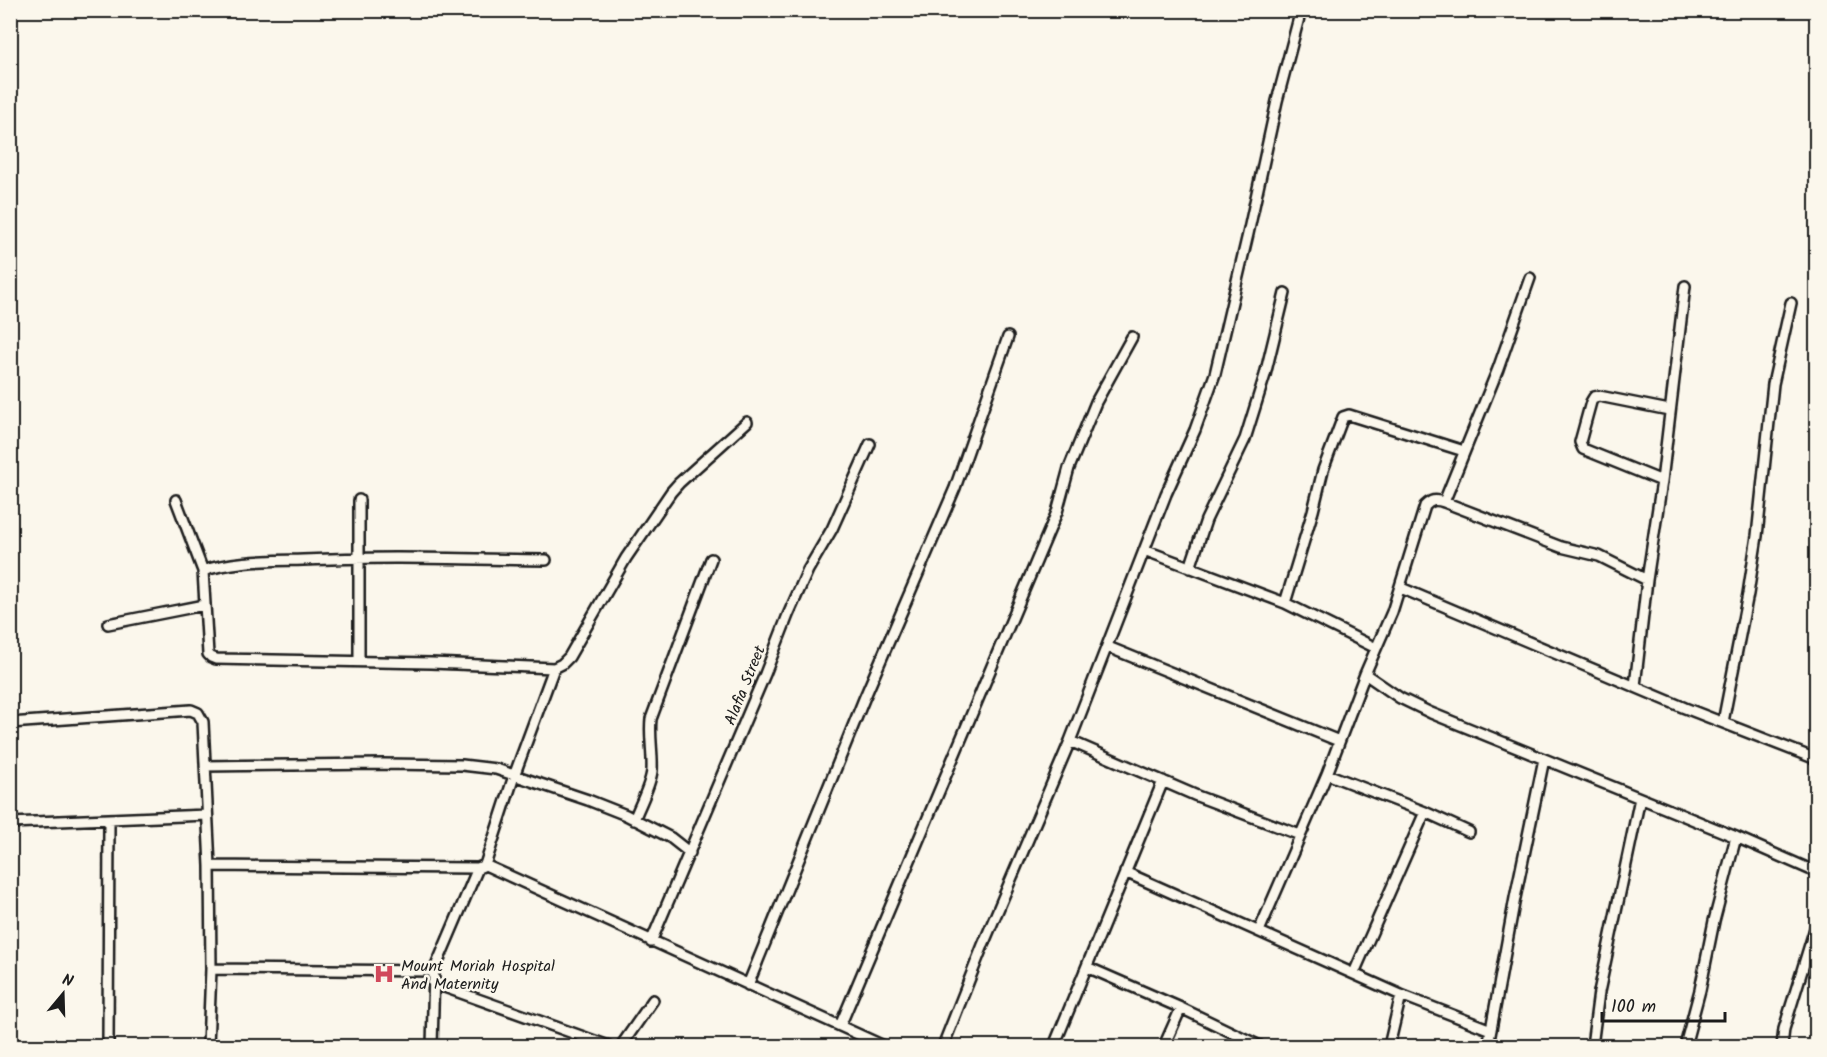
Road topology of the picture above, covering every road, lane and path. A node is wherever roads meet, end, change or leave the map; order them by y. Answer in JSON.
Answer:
{"nodes":[{"id":1,"x":1301,"y":10,"type":"edge"},
{"id":2,"x":1530,"y":278,"type":"dead end"},
{"id":3,"x":1684,"y":286,"type":"dead end"},
{"id":4,"x":1285,"y":293,"type":"dead end"},
{"id":5,"x":1791,"y":303,"type":"dead end"},
{"id":6,"x":1008,"y":337,"type":"dead end"},
{"id":7,"x":1132,"y":337,"type":"dead end"},
{"id":8,"x":1670,"y":410,"type":"junction"},
{"id":9,"x":747,"y":422,"type":"dead end"},
{"id":10,"x":870,"y":444,"type":"dead end"},
{"id":11,"x":1464,"y":451,"type":"junction"},
{"id":12,"x":1662,"y":481,"type":"junction"},
{"id":13,"x":176,"y":500,"type":"dead end"},
{"id":14,"x":359,"y":500,"type":"dead end"},
{"id":15,"x":1443,"y":502,"type":"junction"},
{"id":16,"x":1144,"y":550,"type":"junction"},
{"id":17,"x":358,"y":558,"type":"junction"},
{"id":18,"x":711,"y":559,"type":"dead end"},
{"id":19,"x":546,"y":560,"type":"dead end"},
{"id":20,"x":1190,"y":568,"type":"junction"},
{"id":21,"x":203,"y":571,"type":"junction"},
{"id":22,"x":1647,"y":580,"type":"junction"},
{"id":23,"x":1401,"y":588,"type":"junction"},
{"id":24,"x":1285,"y":603,"type":"junction"},
{"id":25,"x":204,"y":605,"type":"junction"},
{"id":26,"x":108,"y":624,"type":"dead end"},
{"id":27,"x":1108,"y":647,"type":"junction"},
{"id":28,"x":1376,"y":648,"type":"junction"},
{"id":29,"x":359,"y":661,"type":"junction"},
{"id":30,"x":554,"y":668,"type":"junction"},
{"id":31,"x":1365,"y":674,"type":"junction"},
{"id":32,"x":1635,"y":686,"type":"junction"},
{"id":33,"x":1723,"y":722,"type":"junction"},
{"id":34,"x":10,"y":723,"type":"edge"},
{"id":35,"x":1070,"y":741,"type":"junction"},
{"id":36,"x":1339,"y":741,"type":"junction"},
{"id":37,"x":1544,"y":759,"type":"junction"},
{"id":38,"x":1816,"y":759,"type":"edge"},
{"id":39,"x":205,"y":766,"type":"junction"},
{"id":40,"x":1327,"y":774,"type":"junction"},
{"id":41,"x":514,"y":776,"type":"junction"},
{"id":42,"x":1163,"y":781,"type":"junction"},
{"id":43,"x":1640,"y":798,"type":"junction"},
{"id":44,"x":1425,"y":812,"type":"junction"},
{"id":45,"x":207,"y":815,"type":"junction"},
{"id":46,"x":109,"y":820,"type":"junction"},
{"id":47,"x":634,"y":820,"type":"junction"},
{"id":48,"x":10,"y":823,"type":"edge"},
{"id":49,"x":1469,"y":832,"type":"dead end"},
{"id":50,"x":1300,"y":835,"type":"junction"},
{"id":51,"x":1736,"y":837,"type":"junction"},
{"id":52,"x":690,"y":853,"type":"junction"},
{"id":53,"x":210,"y":866,"type":"junction"},
{"id":54,"x":481,"y":866,"type":"junction"},
{"id":55,"x":1125,"y":872,"type":"junction"},
{"id":56,"x":1816,"y":872,"type":"edge"},
{"id":57,"x":1816,"y":925,"type":"edge"},
{"id":58,"x":1259,"y":931,"type":"junction"},
{"id":59,"x":651,"y":942,"type":"junction"},
{"id":60,"x":1087,"y":967,"type":"junction"},
{"id":61,"x":211,"y":969,"type":"junction"},
{"id":62,"x":434,"y":971,"type":"junction"},
{"id":63,"x":1354,"y":973,"type":"junction"},
{"id":64,"x":433,"y":983,"type":"junction"},
{"id":65,"x":748,"y":985,"type":"junction"},
{"id":66,"x":1401,"y":995,"type":"junction"},
{"id":67,"x":653,"y":1000,"type":"dead end"},
{"id":68,"x":1181,"y":1008,"type":"junction"},
{"id":69,"x":840,"y":1026,"type":"junction"},
{"id":70,"x":1491,"y":1030,"type":"junction"},
{"id":71,"x":108,"y":1047,"type":"edge"},
{"id":72,"x":207,"y":1047,"type":"edge"},
{"id":73,"x":432,"y":1047,"type":"edge"},
{"id":74,"x":609,"y":1047,"type":"edge"},
{"id":75,"x":621,"y":1047,"type":"edge"},
{"id":76,"x":884,"y":1047,"type":"edge"},
{"id":77,"x":943,"y":1047,"type":"edge"},
{"id":78,"x":1054,"y":1047,"type":"edge"},
{"id":79,"x":1164,"y":1047,"type":"edge"},
{"id":80,"x":1260,"y":1047,"type":"edge"},
{"id":81,"x":1389,"y":1047,"type":"edge"},
{"id":82,"x":1488,"y":1047,"type":"edge"},
{"id":83,"x":1592,"y":1047,"type":"edge"},
{"id":84,"x":1685,"y":1047,"type":"edge"},
{"id":85,"x":1782,"y":1047,"type":"edge"}],
"edges":[{"from":1,"to":16,"type":"street"},
{"from":2,"to":11,"type":"street"},
{"from":3,"to":8,"type":"street"},
{"from":4,"to":20,"type":"street"},
{"from":5,"to":33,"type":"street"},
{"from":6,"to":65,"type":"street"},
{"from":7,"to":69,"type":"street"},
{"from":8,"to":12,"type":"street"},
{"from":8,"to":12,"type":"street"},
{"from":9,"to":30,"type":"street"},
{"from":10,"to":52,"type":"street","name":"Alafia Street"},
{"from":11,"to":15,"type":"street"},
{"from":11,"to":24,"type":"street"},
{"from":12,"to":22,"type":"street"},
{"from":13,"to":21,"type":"street"},
{"from":14,"to":17,"type":"street"},
{"from":15,"to":22,"type":"street"},
{"from":15,"to":23,"type":"street"},
{"from":16,"to":20,"type":"street"},
{"from":16,"to":27,"type":"street"},
{"from":17,"to":19,"type":"street"},
{"from":17,"to":21,"type":"street"},
{"from":17,"to":29,"type":"street"},
{"from":18,"to":47,"type":"street"},
{"from":20,"to":24,"type":"street"},
{"from":21,"to":25,"type":"street"},
{"from":22,"to":32,"type":"street"},
{"from":23,"to":28,"type":"street"},
{"from":23,"to":32,"type":"street"},
{"from":24,"to":28,"type":"street"},
{"from":25,"to":26,"type":"street"},
{"from":25,"to":29,"type":"street"},
{"from":27,"to":35,"type":"street"},
{"from":27,"to":36,"type":"street"},
{"from":28,"to":31,"type":"street"},
{"from":29,"to":30,"type":"street"},
{"from":30,"to":41,"type":"street"},
{"from":31,"to":36,"type":"street"},
{"from":31,"to":37,"type":"street"},
{"from":32,"to":33,"type":"street"},
{"from":33,"to":38,"type":"street"},
{"from":34,"to":39,"type":"street"},
{"from":35,"to":42,"type":"street"},
{"from":35,"to":77,"type":"street"},
{"from":36,"to":40,"type":"street"},
{"from":37,"to":43,"type":"street"},
{"from":37,"to":70,"type":"street"},
{"from":39,"to":41,"type":"street"},
{"from":39,"to":45,"type":"street"},
{"from":40,"to":44,"type":"street"},
{"from":40,"to":50,"type":"street"},
{"from":41,"to":47,"type":"street"},
{"from":41,"to":54,"type":"street"},
{"from":42,"to":50,"type":"street"},
{"from":42,"to":55,"type":"street"},
{"from":43,"to":51,"type":"street"},
{"from":43,"to":83,"type":"street"},
{"from":44,"to":49,"type":"street"},
{"from":44,"to":63,"type":"street"},
{"from":45,"to":46,"type":"street"},
{"from":45,"to":53,"type":"street"},
{"from":46,"to":48,"type":"street"},
{"from":46,"to":71,"type":"street"},
{"from":47,"to":52,"type":"street"},
{"from":50,"to":58,"type":"street"},
{"from":51,"to":56,"type":"street"},
{"from":51,"to":84,"type":"street"},
{"from":52,"to":59,"type":"street","name":"Alafia Street"},
{"from":53,"to":54,"type":"street"},
{"from":53,"to":61,"type":"street"},
{"from":54,"to":59,"type":"street"},
{"from":54,"to":62,"type":"street"},
{"from":55,"to":58,"type":"street"},
{"from":55,"to":60,"type":"street"},
{"from":57,"to":85,"type":"street"},
{"from":58,"to":63,"type":"street"},
{"from":59,"to":65,"type":"street"},
{"from":60,"to":68,"type":"street"},
{"from":60,"to":78,"type":"street"},
{"from":61,"to":62,"type":"street"},
{"from":61,"to":72,"type":"street"},
{"from":62,"to":64,"type":"street"},
{"from":63,"to":66,"type":"street"},
{"from":64,"to":73,"type":"street"},
{"from":64,"to":74,"type":"street"},
{"from":65,"to":69,"type":"street"},
{"from":66,"to":70,"type":"street"},
{"from":66,"to":81,"type":"street"},
{"from":67,"to":75,"type":"street"},
{"from":68,"to":79,"type":"street"},
{"from":68,"to":80,"type":"street"},
{"from":69,"to":76,"type":"street"},
{"from":70,"to":82,"type":"street"}]}
